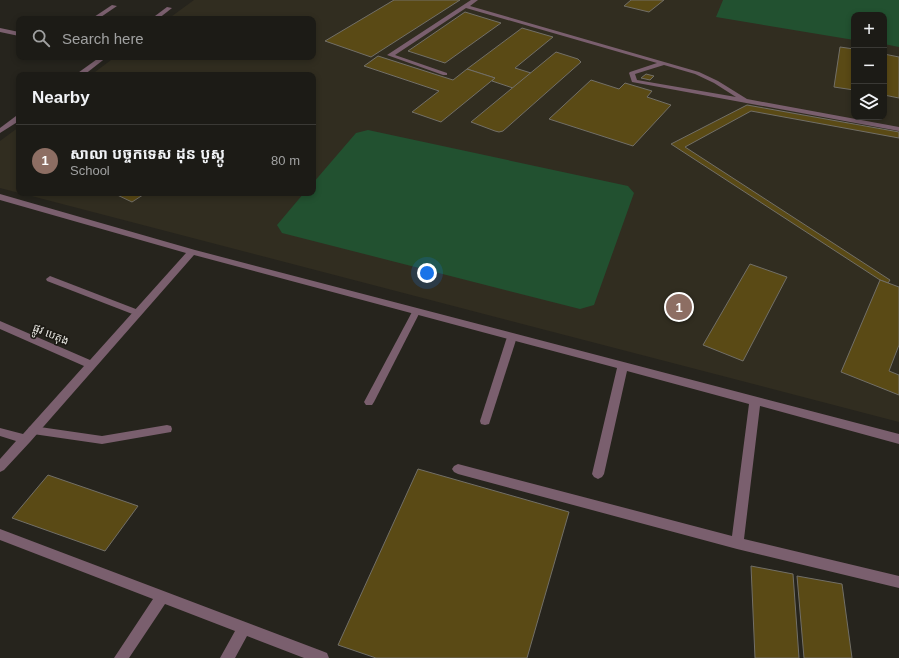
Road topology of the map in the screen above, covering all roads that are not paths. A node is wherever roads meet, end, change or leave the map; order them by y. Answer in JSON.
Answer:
{"nodes":[{"id":1,"x":475,"y":0,"type":"edge"},
{"id":2,"x":114,"y":6,"type":"dead end"},
{"id":3,"x":465,"y":6,"type":"junction"},
{"id":4,"x":169,"y":8,"type":"dead end"},
{"id":5,"x":99,"y":16,"type":"edge"},
{"id":6,"x":158,"y":16,"type":"edge"},
{"id":7,"x":0,"y":30,"type":"edge"},
{"id":8,"x":16,"y":33,"type":"edge"},
{"id":9,"x":100,"y":60,"type":"edge"},
{"id":10,"x":666,"y":63,"type":"junction"},
{"id":11,"x":83,"y":72,"type":"edge"},
{"id":12,"x":446,"y":74,"type":"dead end"},
{"id":13,"x":747,"y":102,"type":"junction"},
{"id":14,"x":16,"y":120,"type":"edge"},
{"id":15,"x":899,"y":129,"type":"edge"},
{"id":16,"x":0,"y":132,"type":"edge"},
{"id":17,"x":0,"y":197,"type":"edge"},
{"id":18,"x":192,"y":252,"type":"junction"},
{"id":19,"x":50,"y":279,"type":"dead end"},
{"id":20,"x":416,"y":312,"type":"junction"},
{"id":21,"x":138,"y":313,"type":"junction"},
{"id":22,"x":0,"y":325,"type":"edge"},
{"id":23,"x":512,"y":337,"type":"junction"},
{"id":24,"x":92,"y":364,"type":"junction"},
{"id":25,"x":623,"y":366,"type":"junction"},
{"id":26,"x":755,"y":401,"type":"junction"},
{"id":27,"x":369,"y":402,"type":"dead end"},
{"id":28,"x":485,"y":421,"type":"dead end"},
{"id":29,"x":167,"y":429,"type":"dead end"},
{"id":30,"x":33,"y":430,"type":"junction"},
{"id":31,"x":0,"y":432,"type":"edge"},
{"id":32,"x":899,"y":438,"type":"edge"},
{"id":33,"x":26,"y":439,"type":"junction"},
{"id":34,"x":0,"y":467,"type":"edge"},
{"id":35,"x":458,"y":469,"type":"dead end"},
{"id":36,"x":598,"y":474,"type":"dead end"},
{"id":37,"x":0,"y":534,"type":"edge"},
{"id":38,"x":737,"y":543,"type":"junction"},
{"id":39,"x":899,"y":582,"type":"edge"},
{"id":40,"x":162,"y":597,"type":"junction"},
{"id":41,"x":244,"y":628,"type":"junction"},
{"id":42,"x":121,"y":658,"type":"edge"},
{"id":43,"x":227,"y":658,"type":"edge"},
{"id":44,"x":322,"y":658,"type":"edge"}],
"edges":[{"from":1,"to":3,"type":"lane"},
{"from":2,"to":5,"type":"lane"},
{"from":3,"to":10,"type":"lane"},
{"from":3,"to":12,"type":"lane"},
{"from":4,"to":6,"type":"street"},
{"from":7,"to":8,"type":"street"},
{"from":9,"to":11,"type":"street"},
{"from":10,"to":13,"type":"lane"},
{"from":10,"to":13,"type":"lane"},
{"from":13,"to":15,"type":"lane"},
{"from":14,"to":16,"type":"street"},
{"from":17,"to":18,"type":"street"},
{"from":18,"to":20,"type":"street"},
{"from":18,"to":21,"type":"street"},
{"from":19,"to":21,"type":"lane"},
{"from":20,"to":23,"type":"street"},
{"from":20,"to":27,"type":"lane"},
{"from":21,"to":24,"type":"street"},
{"from":22,"to":24,"type":"street","name":"ផ្លូវ បេតុង"},
{"from":23,"to":25,"type":"street"},
{"from":23,"to":28,"type":"lane"},
{"from":24,"to":30,"type":"street"},
{"from":25,"to":26,"type":"street"},
{"from":25,"to":36,"type":"street"},
{"from":26,"to":32,"type":"street"},
{"from":26,"to":38,"type":"street"},
{"from":29,"to":30,"type":"lane"},
{"from":30,"to":33,"type":"street"},
{"from":31,"to":33,"type":"street"},
{"from":33,"to":34,"type":"street"},
{"from":35,"to":38,"type":"street"},
{"from":37,"to":40,"type":"street"},
{"from":38,"to":39,"type":"street"},
{"from":40,"to":41,"type":"street"},
{"from":40,"to":42,"type":"street"},
{"from":41,"to":43,"type":"street"},
{"from":41,"to":44,"type":"street"}]}
